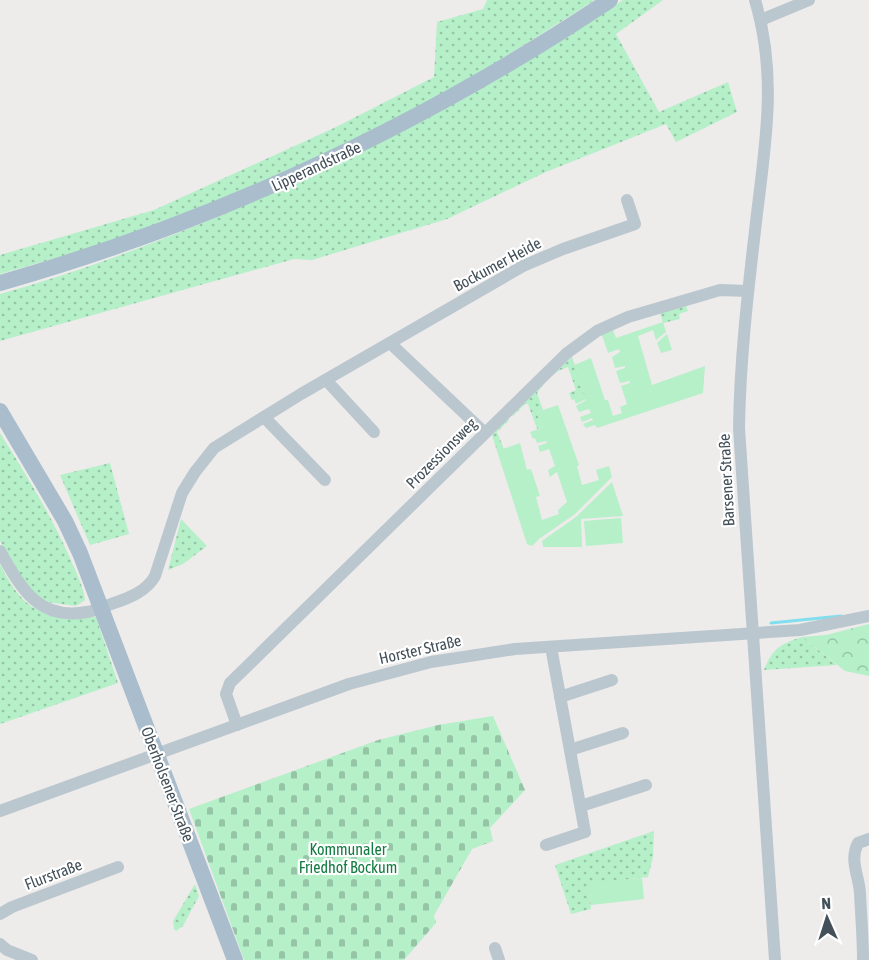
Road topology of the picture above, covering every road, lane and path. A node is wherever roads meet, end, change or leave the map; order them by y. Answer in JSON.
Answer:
{"nodes":[{"id":1,"x":610,"y":0,"type":"edge"},
{"id":2,"x":755,"y":0,"type":"edge"},
{"id":3,"x":809,"y":0,"type":"edge"},
{"id":4,"x":761,"y":20,"type":"junction"},
{"id":5,"x":627,"y":200,"type":"dead end"},
{"id":6,"x":0,"y":283,"type":"edge"},
{"id":7,"x":748,"y":291,"type":"junction"},
{"id":8,"x":390,"y":344,"type":"junction"},
{"id":9,"x":326,"y":380,"type":"junction"},
{"id":10,"x":0,"y":411,"type":"edge"},
{"id":11,"x":264,"y":417,"type":"junction"},
{"id":12,"x":374,"y":432,"type":"dead end"},
{"id":13,"x":485,"y":433,"type":"junction"},
{"id":14,"x":325,"y":480,"type":"dead end"},
{"id":15,"x":0,"y":551,"type":"edge"},
{"id":16,"x":102,"y":607,"type":"junction"},
{"id":17,"x":869,"y":616,"type":"edge"},
{"id":18,"x":752,"y":633,"type":"junction"},
{"id":19,"x":551,"y":647,"type":"junction"},
{"id":20,"x":612,"y":680,"type":"dead end"},
{"id":21,"x":560,"y":697,"type":"junction"},
{"id":22,"x":237,"y":725,"type":"junction"},
{"id":23,"x":623,"y":733,"type":"dead end"},
{"id":24,"x":570,"y":750,"type":"junction"},
{"id":25,"x":157,"y":755,"type":"junction"},
{"id":26,"x":646,"y":784,"type":"dead end"},
{"id":27,"x":580,"y":806,"type":"junction"},
{"id":28,"x":0,"y":811,"type":"edge"},
{"id":29,"x":869,"y":839,"type":"edge"},
{"id":30,"x":546,"y":845,"type":"dead end"},
{"id":31,"x":118,"y":867,"type":"dead end"},
{"id":32,"x":0,"y":914,"type":"edge"},
{"id":33,"x":0,"y":944,"type":"edge"},
{"id":34,"x":32,"y":960,"type":"edge"},
{"id":35,"x":235,"y":960,"type":"edge"},
{"id":36,"x":775,"y":960,"type":"edge"},
{"id":37,"x":863,"y":960,"type":"edge"}],
"edges":[{"from":1,"to":6,"type":"main road","name":"Lipperandstraße"},
{"from":2,"to":4,"type":"street","name":"Barsener Straße"},
{"from":3,"to":4,"type":"street"},
{"from":4,"to":7,"type":"street","name":"Barsener Straße"},
{"from":5,"to":8,"type":"street","name":"Bockumer Heide"},
{"from":7,"to":13,"type":"street","name":"Prozessionsweg"},
{"from":7,"to":18,"type":"street","name":"Barsener Straße"},
{"from":8,"to":9,"type":"street","name":"Bockumer Heide"},
{"from":8,"to":13,"type":"street"},
{"from":9,"to":11,"type":"street","name":"Bockumer Heide"},
{"from":9,"to":12,"type":"street"},
{"from":10,"to":16,"type":"main road","name":"Oberholsener Straße"},
{"from":11,"to":14,"type":"street"},
{"from":11,"to":16,"type":"street","name":"Bockumer Heide"},
{"from":13,"to":22,"type":"street","name":"Prozessionsweg"},
{"from":15,"to":16,"type":"street"},
{"from":16,"to":25,"type":"main road","name":"Oberholsener Straße"},
{"from":17,"to":18,"type":"street","name":"Horster Straße"},
{"from":18,"to":19,"type":"street","name":"Horster Straße"},
{"from":18,"to":36,"type":"street","name":"Barsener Straße"},
{"from":19,"to":21,"type":"street"},
{"from":19,"to":22,"type":"street","name":"Horster Straße"},
{"from":20,"to":21,"type":"street"},
{"from":21,"to":24,"type":"street"},
{"from":22,"to":25,"type":"street","name":"Horster Straße"},
{"from":23,"to":24,"type":"street"},
{"from":24,"to":27,"type":"street"},
{"from":25,"to":28,"type":"street","name":"Horster Straße"},
{"from":25,"to":35,"type":"main road","name":"Oberholsener Straße"},
{"from":26,"to":27,"type":"street"},
{"from":27,"to":30,"type":"street"},
{"from":29,"to":37,"type":"street"},
{"from":31,"to":32,"type":"street","name":"Flurstraße"},
{"from":33,"to":34,"type":"street"}]}
